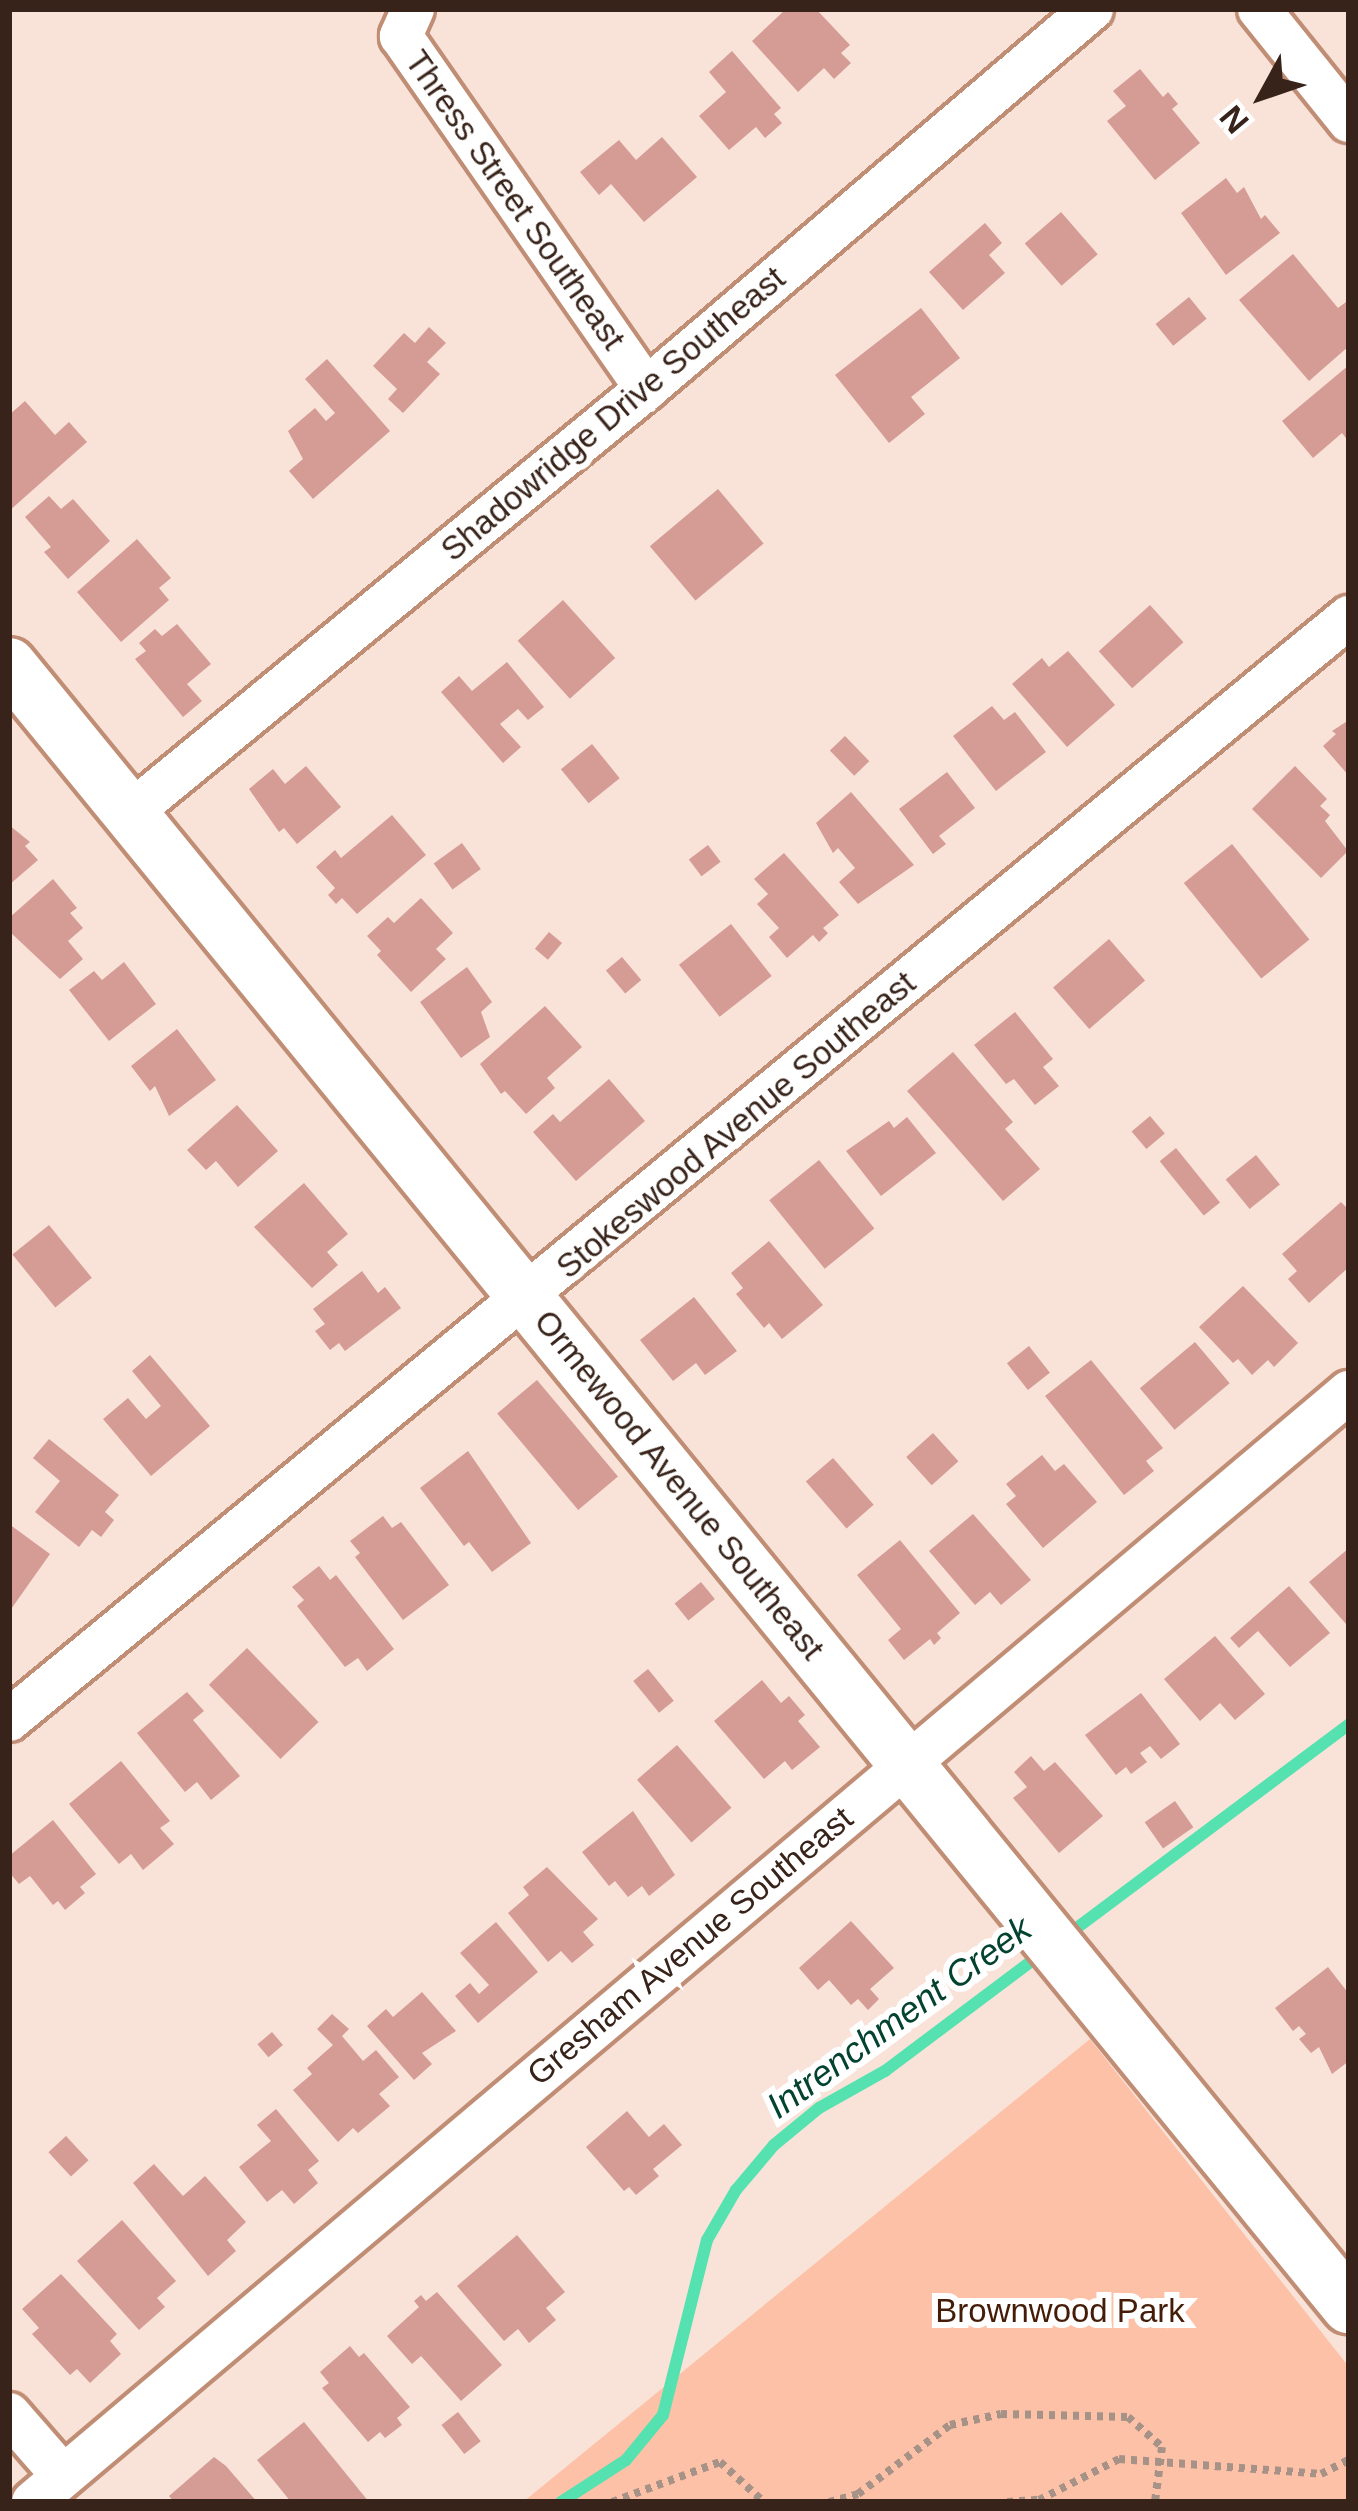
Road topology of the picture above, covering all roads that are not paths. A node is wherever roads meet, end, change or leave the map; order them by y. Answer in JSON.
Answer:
{"nodes":[{"id":1,"x":413,"y":9,"type":"edge"},
{"id":2,"x":1092,"y":9,"type":"edge"},
{"id":3,"x":1259,"y":9,"type":"edge"},
{"id":4,"x":1349,"y":121,"type":"edge"},
{"id":5,"x":646,"y":389,"type":"junction"},
{"id":6,"x":1349,"y":617,"type":"edge"},
{"id":7,"x":9,"y":665,"type":"edge"},
{"id":8,"x":130,"y":813,"type":"junction"},
{"id":9,"x":526,"y":1299,"type":"junction"},
{"id":10,"x":1349,"y":1392,"type":"edge"},
{"id":11,"x":9,"y":1720,"type":"edge"},
{"id":12,"x":906,"y":1764,"type":"junction"},
{"id":13,"x":1349,"y":2306,"type":"edge"},
{"id":14,"x":9,"y":2414,"type":"edge"},
{"id":15,"x":48,"y":2489,"type":"edge"}],
"edges":[{"from":1,"to":5,"type":"street","name":"Thress Street Southeast"},
{"from":2,"to":5,"type":"street","name":"Shadowridge Drive Southeast"},
{"from":3,"to":4,"type":"street"},
{"from":5,"to":8,"type":"street","name":"Shadowridge Drive Southeast"},
{"from":6,"to":9,"type":"street","name":"Stokeswood Avenue Southeast"},
{"from":7,"to":8,"type":"street","name":"Ormewood Avenue Southeast"},
{"from":8,"to":9,"type":"street","name":"Ormewood Avenue Southeast"},
{"from":9,"to":11,"type":"street","name":"Stokeswood Avenue Southeast"},
{"from":9,"to":12,"type":"street","name":"Ormewood Avenue Southeast"},
{"from":10,"to":12,"type":"street","name":"Gresham Avenue Southeast"},
{"from":12,"to":13,"type":"street","name":"Ormewood Avenue Southeast"},
{"from":12,"to":15,"type":"street","name":"Gresham Avenue Southeast"},
{"from":14,"to":15,"type":"street"}]}
